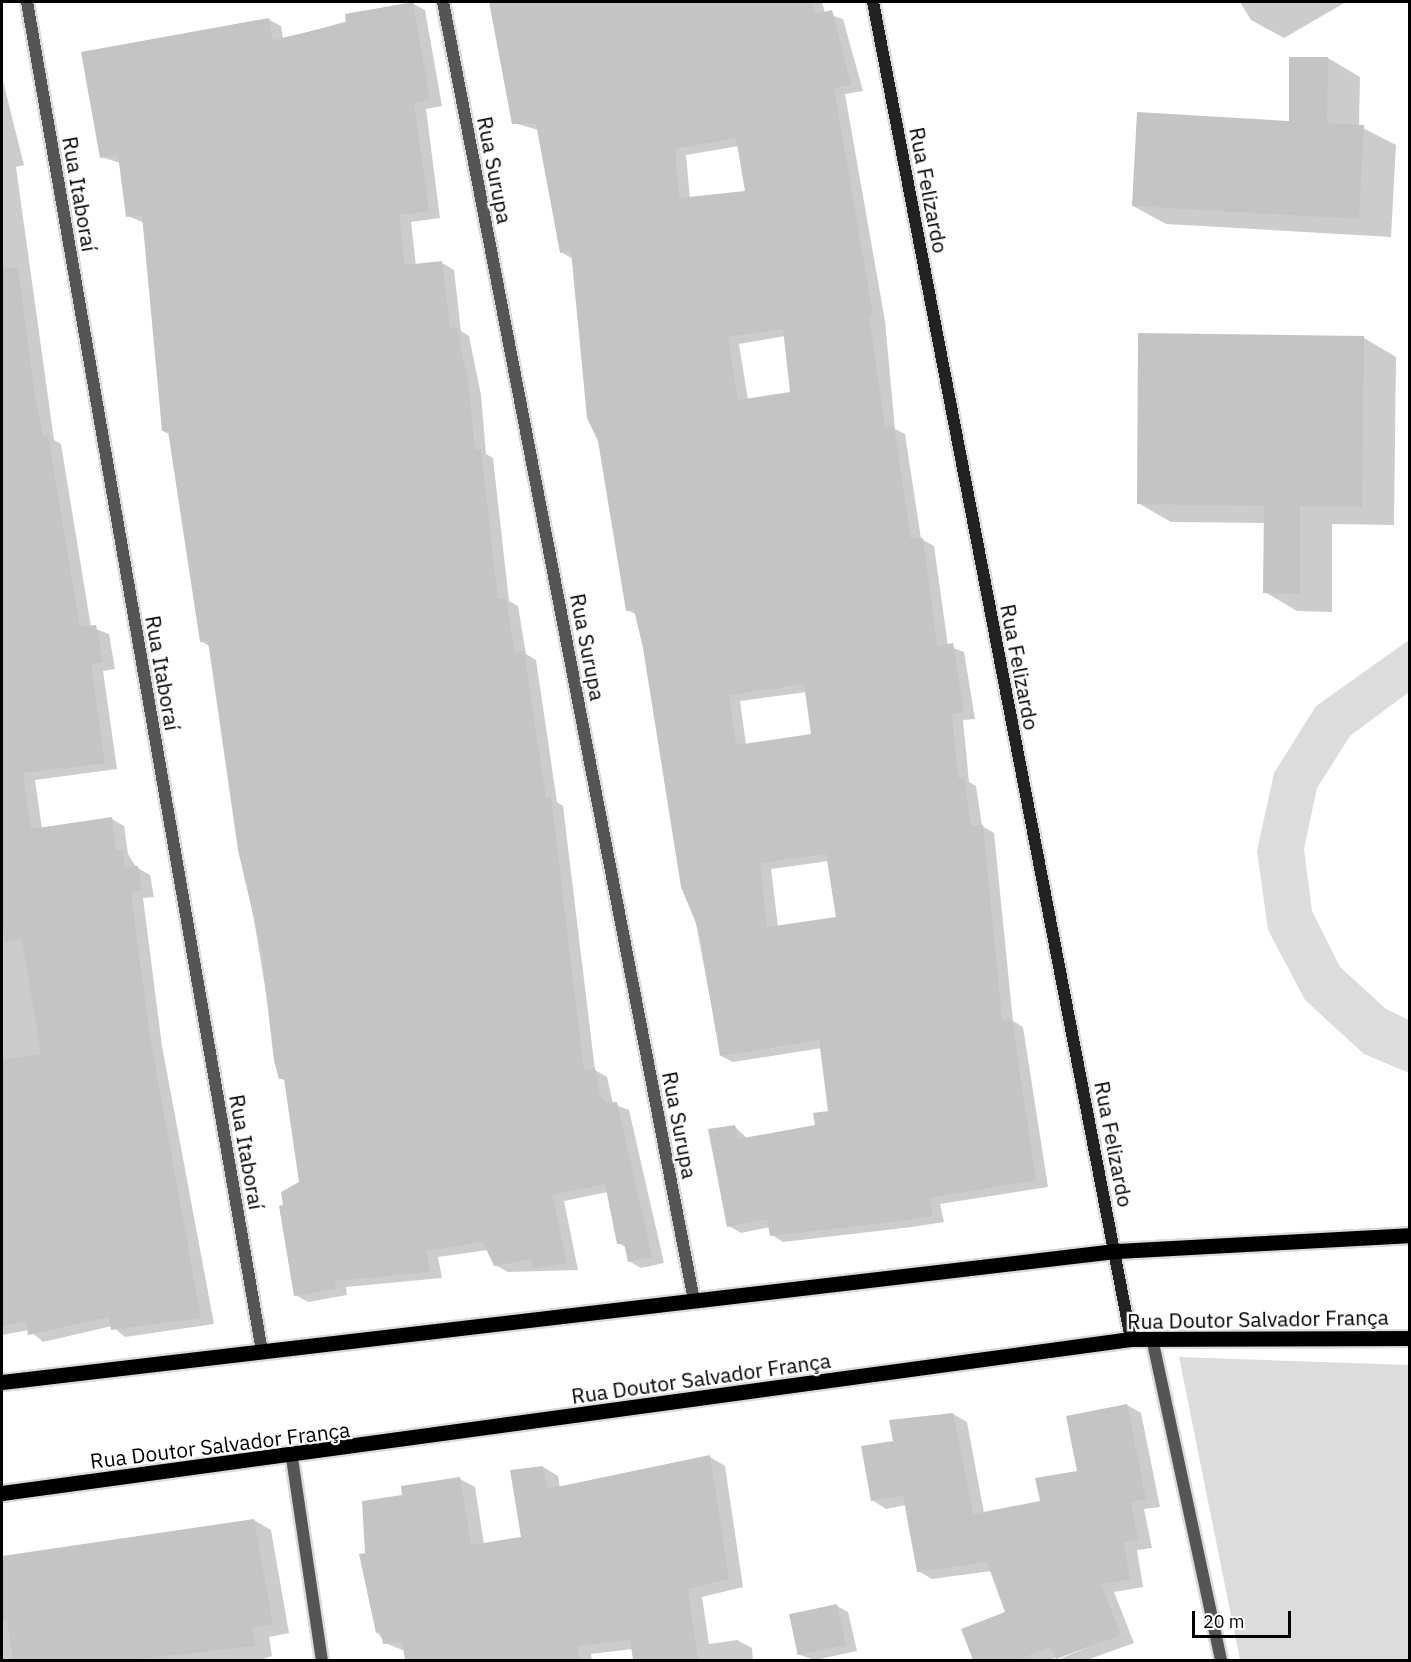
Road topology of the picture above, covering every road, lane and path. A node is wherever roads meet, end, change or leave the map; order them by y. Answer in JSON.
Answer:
{"nodes":[{"id":1,"x":27,"y":2,"type":"edge"},
{"id":2,"x":442,"y":2,"type":"edge"},
{"id":3,"x":873,"y":2,"type":"edge"},
{"id":4,"x":1410,"y":1235,"type":"edge"},
{"id":5,"x":1115,"y":1251,"type":"junction"},
{"id":6,"x":694,"y":1301,"type":"junction"},
{"id":7,"x":1152,"y":1338,"type":"junction"},
{"id":8,"x":1410,"y":1338,"type":"edge"},
{"id":9,"x":1131,"y":1339,"type":"junction"},
{"id":10,"x":262,"y":1351,"type":"junction"},
{"id":11,"x":2,"y":1382,"type":"edge"},
{"id":12,"x":292,"y":1458,"type":"junction"},
{"id":13,"x":2,"y":1493,"type":"edge"},
{"id":14,"x":322,"y":1660,"type":"edge"},
{"id":15,"x":1221,"y":1660,"type":"edge"}],
"edges":[{"from":1,"to":10,"type":"street","name":"Rua Itaboraí"},
{"from":2,"to":6,"type":"street","name":"Rua Surupa"},
{"from":3,"to":5,"type":"main road","name":"Rua Felizardo"},
{"from":4,"to":5,"type":"main road"},
{"from":5,"to":6,"type":"main road"},
{"from":5,"to":9,"type":"main road","name":"Rua Felizardo"},
{"from":6,"to":10,"type":"main road"},
{"from":7,"to":8,"type":"main road","name":"Rua Doutor Salvador França"},
{"from":7,"to":9,"type":"main road","name":"Rua Doutor Salvador França"},
{"from":7,"to":15,"type":"street"},
{"from":9,"to":12,"type":"main road","name":"Rua Doutor Salvador França"},
{"from":10,"to":11,"type":"main road"},
{"from":12,"to":13,"type":"main road","name":"Rua Doutor Salvador França"},
{"from":12,"to":14,"type":"street"}]}
